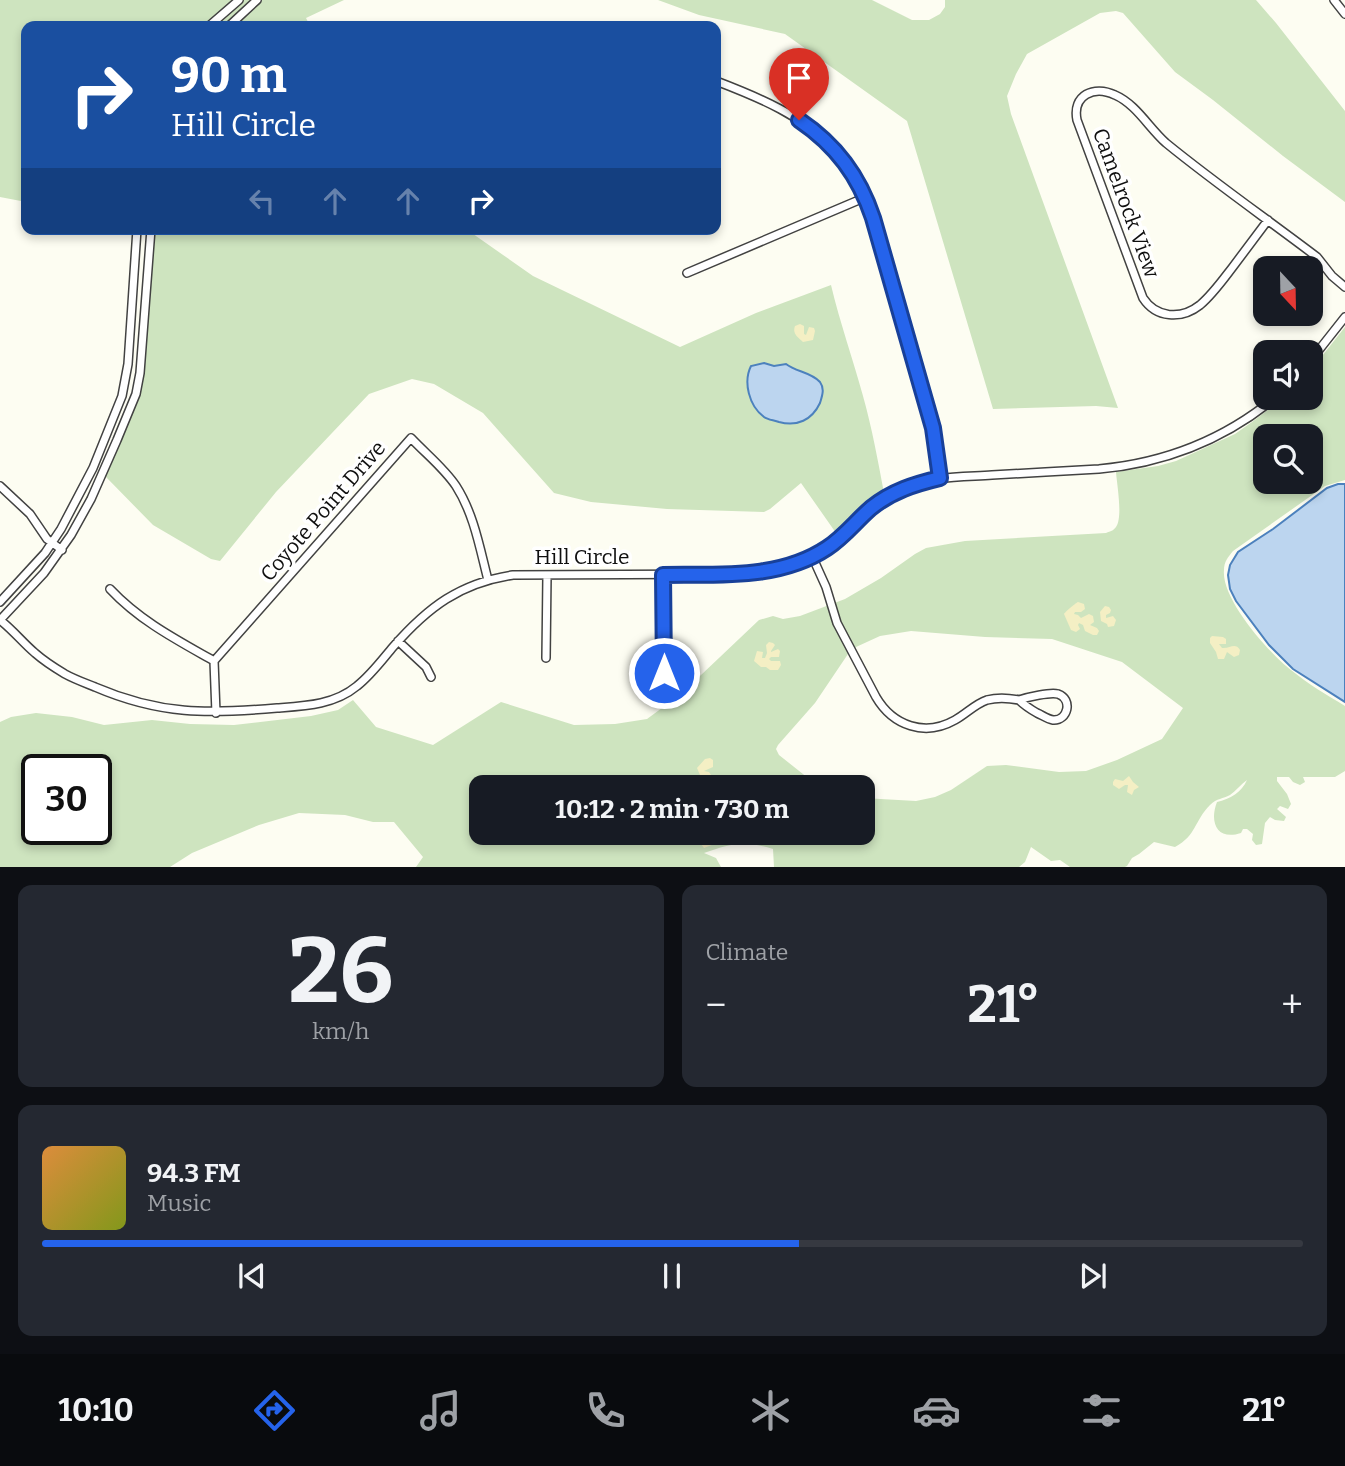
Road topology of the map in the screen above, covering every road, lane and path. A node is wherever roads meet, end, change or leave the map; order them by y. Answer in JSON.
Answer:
{"nodes":[{"id":1,"x":239,"y":0,"type":"edge"},
{"id":2,"x":257,"y":0,"type":"edge"},
{"id":3,"x":1334,"y":0,"type":"edge"},
{"id":4,"x":1345,"y":14,"type":"edge"},
{"id":5,"x":215,"y":21,"type":"edge"},
{"id":6,"x":234,"y":21,"type":"edge"},
{"id":7,"x":721,"y":84,"type":"edge"},
{"id":8,"x":866,"y":197,"type":"junction"},
{"id":9,"x":1268,"y":220,"type":"junction"},
{"id":10,"x":137,"y":235,"type":"edge"},
{"id":11,"x":150,"y":235,"type":"edge"},
{"id":12,"x":687,"y":273,"type":"dead end"},
{"id":13,"x":1345,"y":287,"type":"edge"},
{"id":14,"x":1345,"y":317,"type":"edge"},
{"id":15,"x":1323,"y":345,"type":"edge"},
{"id":16,"x":1259,"y":410,"type":"edge"},
{"id":17,"x":940,"y":478,"type":"junction"},
{"id":18,"x":0,"y":486,"type":"edge"},
{"id":19,"x":52,"y":543,"type":"junction"},
{"id":20,"x":62,"y":550,"type":"junction"},
{"id":21,"x":812,"y":556,"type":"junction"},
{"id":22,"x":547,"y":575,"type":"junction"},
{"id":23,"x":663,"y":575,"type":"junction"},
{"id":24,"x":488,"y":580,"type":"junction"},
{"id":25,"x":110,"y":589,"type":"dead end"},
{"id":26,"x":0,"y":602,"type":"edge"},
{"id":27,"x":0,"y":620,"type":"edge"},
{"id":28,"x":398,"y":641,"type":"junction"},
{"id":29,"x":547,"y":658,"type":"dead end"},
{"id":30,"x":214,"y":662,"type":"junction"},
{"id":31,"x":431,"y":677,"type":"dead end"},
{"id":32,"x":672,"y":685,"type":"dead end"},
{"id":33,"x":1019,"y":700,"type":"junction"},
{"id":34,"x":216,"y":713,"type":"junction"}],
"edges":[{"from":1,"to":5,"type":"street"},
{"from":2,"to":6,"type":"street"},
{"from":3,"to":4,"type":"street"},
{"from":7,"to":8,"type":"street"},
{"from":8,"to":12,"type":"street"},
{"from":8,"to":17,"type":"street"},
{"from":9,"to":9,"type":"street","name":"Camelrock View"},
{"from":9,"to":13,"type":"street","name":"Camelrock View"},
{"from":10,"to":19,"type":"street"},
{"from":11,"to":20,"type":"street"},
{"from":14,"to":15,"type":"street"},
{"from":16,"to":17,"type":"street","name":"Hill Circle"},
{"from":17,"to":21,"type":"street","name":"Hill Circle"},
{"from":18,"to":19,"type":"street"},
{"from":19,"to":20,"type":"street"},
{"from":19,"to":26,"type":"street"},
{"from":20,"to":27,"type":"street"},
{"from":21,"to":23,"type":"street","name":"Hill Circle"},
{"from":21,"to":33,"type":"street"},
{"from":22,"to":23,"type":"street","name":"Hill Circle"},
{"from":22,"to":24,"type":"street","name":"Hill Circle"},
{"from":22,"to":29,"type":"street"},
{"from":23,"to":32,"type":"street"},
{"from":24,"to":28,"type":"street","name":"Hill Circle"},
{"from":24,"to":30,"type":"street","name":"Coyote Point Drive"},
{"from":25,"to":30,"type":"street"},
{"from":27,"to":34,"type":"street","name":"Hill Circle"},
{"from":28,"to":31,"type":"street"},
{"from":28,"to":34,"type":"street","name":"Hill Circle"},
{"from":30,"to":34,"type":"street"},
{"from":33,"to":33,"type":"street"}]}
